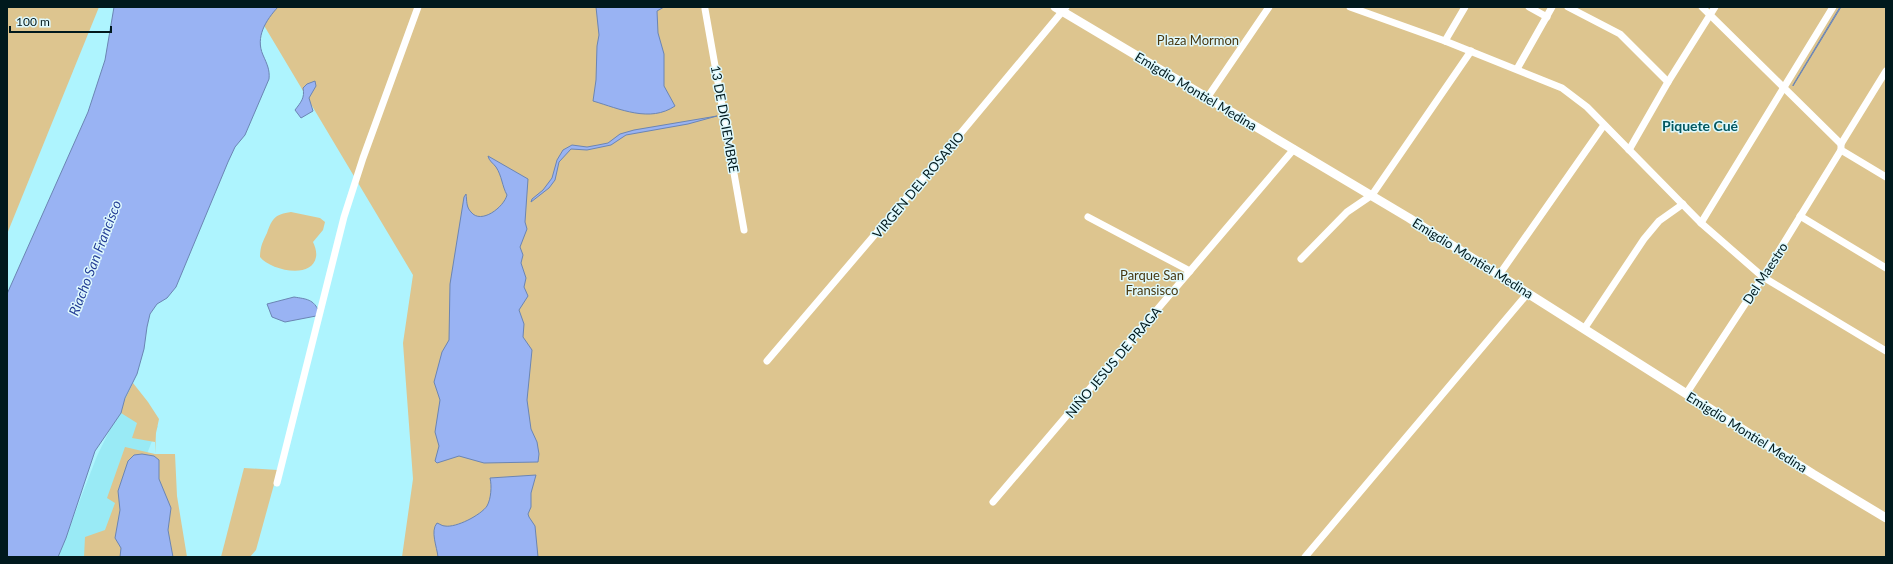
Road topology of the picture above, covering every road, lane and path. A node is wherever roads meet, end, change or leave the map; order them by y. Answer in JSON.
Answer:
{"nodes":[{"id":1,"x":418,"y":7,"type":"edge"},
{"id":2,"x":1269,"y":7,"type":"edge"},
{"id":3,"x":1351,"y":7,"type":"edge"},
{"id":4,"x":1464,"y":7,"type":"edge"},
{"id":5,"x":1530,"y":7,"type":"edge"},
{"id":6,"x":1552,"y":7,"type":"edge"},
{"id":7,"x":1568,"y":7,"type":"edge"},
{"id":8,"x":1702,"y":7,"type":"edge"},
{"id":9,"x":1715,"y":7,"type":"edge"},
{"id":10,"x":1833,"y":7,"type":"edge"},
{"id":11,"x":705,"y":9,"type":"dead end"},
{"id":12,"x":1061,"y":9,"type":"edge"},
{"id":13,"x":1547,"y":16,"type":"junction"},
{"id":14,"x":1710,"y":16,"type":"junction"},
{"id":15,"x":1445,"y":41,"type":"junction"},
{"id":16,"x":1471,"y":51,"type":"junction"},
{"id":17,"x":1516,"y":69,"type":"junction"},
{"id":18,"x":1886,"y":71,"type":"edge"},
{"id":19,"x":1668,"y":82,"type":"junction"},
{"id":20,"x":1879,"y":83,"type":"junction"},
{"id":21,"x":1886,"y":87,"type":"edge"},
{"id":22,"x":1784,"y":88,"type":"junction"},
{"id":23,"x":1207,"y":98,"type":"junction"},
{"id":24,"x":1604,"y":125,"type":"junction"},
{"id":25,"x":1840,"y":145,"type":"junction"},
{"id":26,"x":1294,"y":149,"type":"junction"},
{"id":27,"x":1629,"y":150,"type":"junction"},
{"id":28,"x":1886,"y":177,"type":"edge"},
{"id":29,"x":1372,"y":195,"type":"junction"},
{"id":30,"x":1683,"y":204,"type":"junction"},
{"id":31,"x":1800,"y":216,"type":"junction"},
{"id":32,"x":1088,"y":217,"type":"dead end"},
{"id":33,"x":1701,"y":223,"type":"junction"},
{"id":34,"x":744,"y":230,"type":"dead end"},
{"id":35,"x":1301,"y":259,"type":"dead end"},
{"id":36,"x":1886,"y":268,"type":"edge"},
{"id":37,"x":1190,"y":271,"type":"junction"},
{"id":38,"x":1499,"y":275,"type":"junction"},
{"id":39,"x":1763,"y":276,"type":"junction"},
{"id":40,"x":1528,"y":293,"type":"junction"},
{"id":41,"x":1584,"y":329,"type":"junction"},
{"id":42,"x":1886,"y":351,"type":"edge"},
{"id":43,"x":767,"y":361,"type":"dead end"},
{"id":44,"x":1686,"y":394,"type":"junction"},
{"id":45,"x":277,"y":483,"type":"dead end"},
{"id":46,"x":993,"y":502,"type":"dead end"},
{"id":47,"x":1886,"y":518,"type":"edge"},
{"id":48,"x":1305,"y":557,"type":"edge"}],
"edges":[{"from":1,"to":45,"type":"street"},
{"from":2,"to":23,"type":"street"},
{"from":3,"to":15,"type":"street"},
{"from":4,"to":15,"type":"street"},
{"from":5,"to":13,"type":"street"},
{"from":6,"to":13,"type":"street"},
{"from":7,"to":19,"type":"street"},
{"from":8,"to":14,"type":"street"},
{"from":9,"to":14,"type":"street"},
{"from":10,"to":22,"type":"street"},
{"from":11,"to":34,"type":"street","name":"13 DE DICIEMBRE"},
{"from":12,"to":23,"type":"main road","name":"Emigdio Montiel Medina"},
{"from":12,"to":43,"type":"street","name":"VIRGEN DEL ROSARIO"},
{"from":13,"to":17,"type":"street"},
{"from":14,"to":19,"type":"street"},
{"from":14,"to":22,"type":"street"},
{"from":15,"to":16,"type":"street"},
{"from":16,"to":17,"type":"street"},
{"from":16,"to":29,"type":"street"},
{"from":17,"to":24,"type":"street"},
{"from":18,"to":20,"type":"street","name":"Del Maestro"},
{"from":19,"to":27,"type":"street"},
{"from":20,"to":21,"type":"street"},
{"from":20,"to":25,"type":"street","name":"Del Maestro"},
{"from":22,"to":25,"type":"street"},
{"from":22,"to":33,"type":"street"},
{"from":23,"to":26,"type":"main road","name":"Emigdio Montiel Medina"},
{"from":24,"to":27,"type":"street"},
{"from":24,"to":38,"type":"street"},
{"from":25,"to":28,"type":"street"},
{"from":25,"to":31,"type":"street","name":"Del Maestro"},
{"from":26,"to":29,"type":"main road","name":"Emigdio Montiel Medina"},
{"from":26,"to":37,"type":"street","name":"NIÑO JESUS DE PRAGA"},
{"from":27,"to":30,"type":"street"},
{"from":29,"to":35,"type":"street"},
{"from":29,"to":38,"type":"main road","name":"Emigdio Montiel Medina"},
{"from":30,"to":33,"type":"street"},
{"from":30,"to":41,"type":"street"},
{"from":31,"to":36,"type":"street"},
{"from":31,"to":39,"type":"street","name":"Del Maestro"},
{"from":32,"to":37,"type":"street"},
{"from":33,"to":39,"type":"street"},
{"from":37,"to":46,"type":"street","name":"NIÑO JESUS DE PRAGA"},
{"from":38,"to":40,"type":"main road","name":"Emigdio Montiel Medina"},
{"from":39,"to":42,"type":"street"},
{"from":39,"to":44,"type":"street","name":"Del Maestro"},
{"from":40,"to":41,"type":"main road","name":"Emigdio Montiel Medina"},
{"from":40,"to":48,"type":"street"},
{"from":41,"to":44,"type":"main road","name":"Emigdio Montiel Medina"},
{"from":44,"to":47,"type":"main road","name":"Emigdio Montiel Medina"}]}
